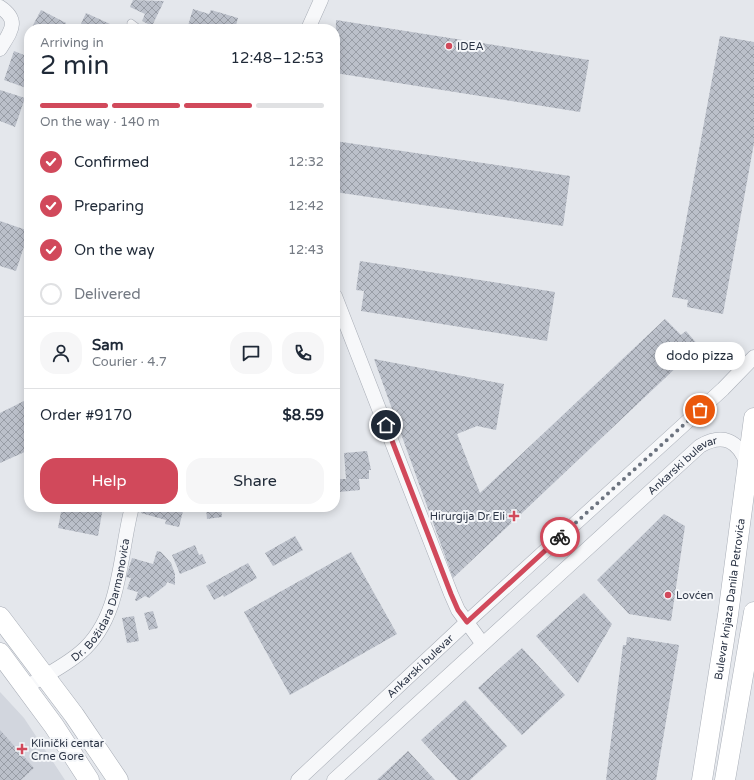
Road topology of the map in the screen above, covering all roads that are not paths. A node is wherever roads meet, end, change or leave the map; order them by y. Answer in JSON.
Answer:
{"nodes":[{"id":1,"x":321,"y":0,"type":"edge"},
{"id":2,"x":0,"y":7,"type":"edge"},
{"id":3,"x":310,"y":24,"type":"edge"},
{"id":4,"x":0,"y":49,"type":"edge"},
{"id":5,"x":340,"y":309,"type":"edge"},
{"id":6,"x":754,"y":357,"type":"edge"},
{"id":7,"x":754,"y":418,"type":"edge"},
{"id":8,"x":747,"y":464,"type":"junction"},
{"id":9,"x":131,"y":512,"type":"edge"},
{"id":10,"x":754,"y":612,"type":"edge"},
{"id":11,"x":0,"y":617,"type":"edge"},
{"id":12,"x":467,"y":622,"type":"junction"},
{"id":13,"x":482,"y":643,"type":"junction"},
{"id":14,"x":0,"y":653,"type":"edge"},
{"id":15,"x":45,"y":675,"type":"junction"},
{"id":16,"x":26,"y":687,"type":"junction"},
{"id":17,"x":89,"y":780,"type":"edge"},
{"id":18,"x":118,"y":780,"type":"edge"},
{"id":19,"x":298,"y":780,"type":"edge"},
{"id":20,"x":334,"y":780,"type":"edge"},
{"id":21,"x":702,"y":780,"type":"edge"},
{"id":22,"x":726,"y":780,"type":"edge"}],
"edges":[{"from":1,"to":3,"type":"street"},
{"from":2,"to":4,"type":"street"},
{"from":5,"to":12,"type":"street"},
{"from":6,"to":12,"type":"street","name":"Ankarski bulevar"},
{"from":7,"to":8,"type":"main road","name":"Bulevar knjaza Danila Petrovića"},
{"from":8,"to":13,"type":"street","name":"Ankarski bulevar"},
{"from":8,"to":21,"type":"main road","name":"Bulevar knjaza Danila Petrovića"},
{"from":9,"to":15,"type":"street","name":"Dr. Božidara Darmanovića"},
{"from":10,"to":22,"type":"main road"},
{"from":11,"to":15,"type":"main road"},
{"from":12,"to":13,"type":"street"},
{"from":12,"to":19,"type":"street","name":"Ankarski bulevar"},
{"from":13,"to":20,"type":"street","name":"Ankarski bulevar"},
{"from":14,"to":16,"type":"main road"},
{"from":15,"to":16,"type":"street","name":"Dr. Božidara Darmanovića"},
{"from":15,"to":18,"type":"main road"},
{"from":16,"to":17,"type":"main road"}]}
